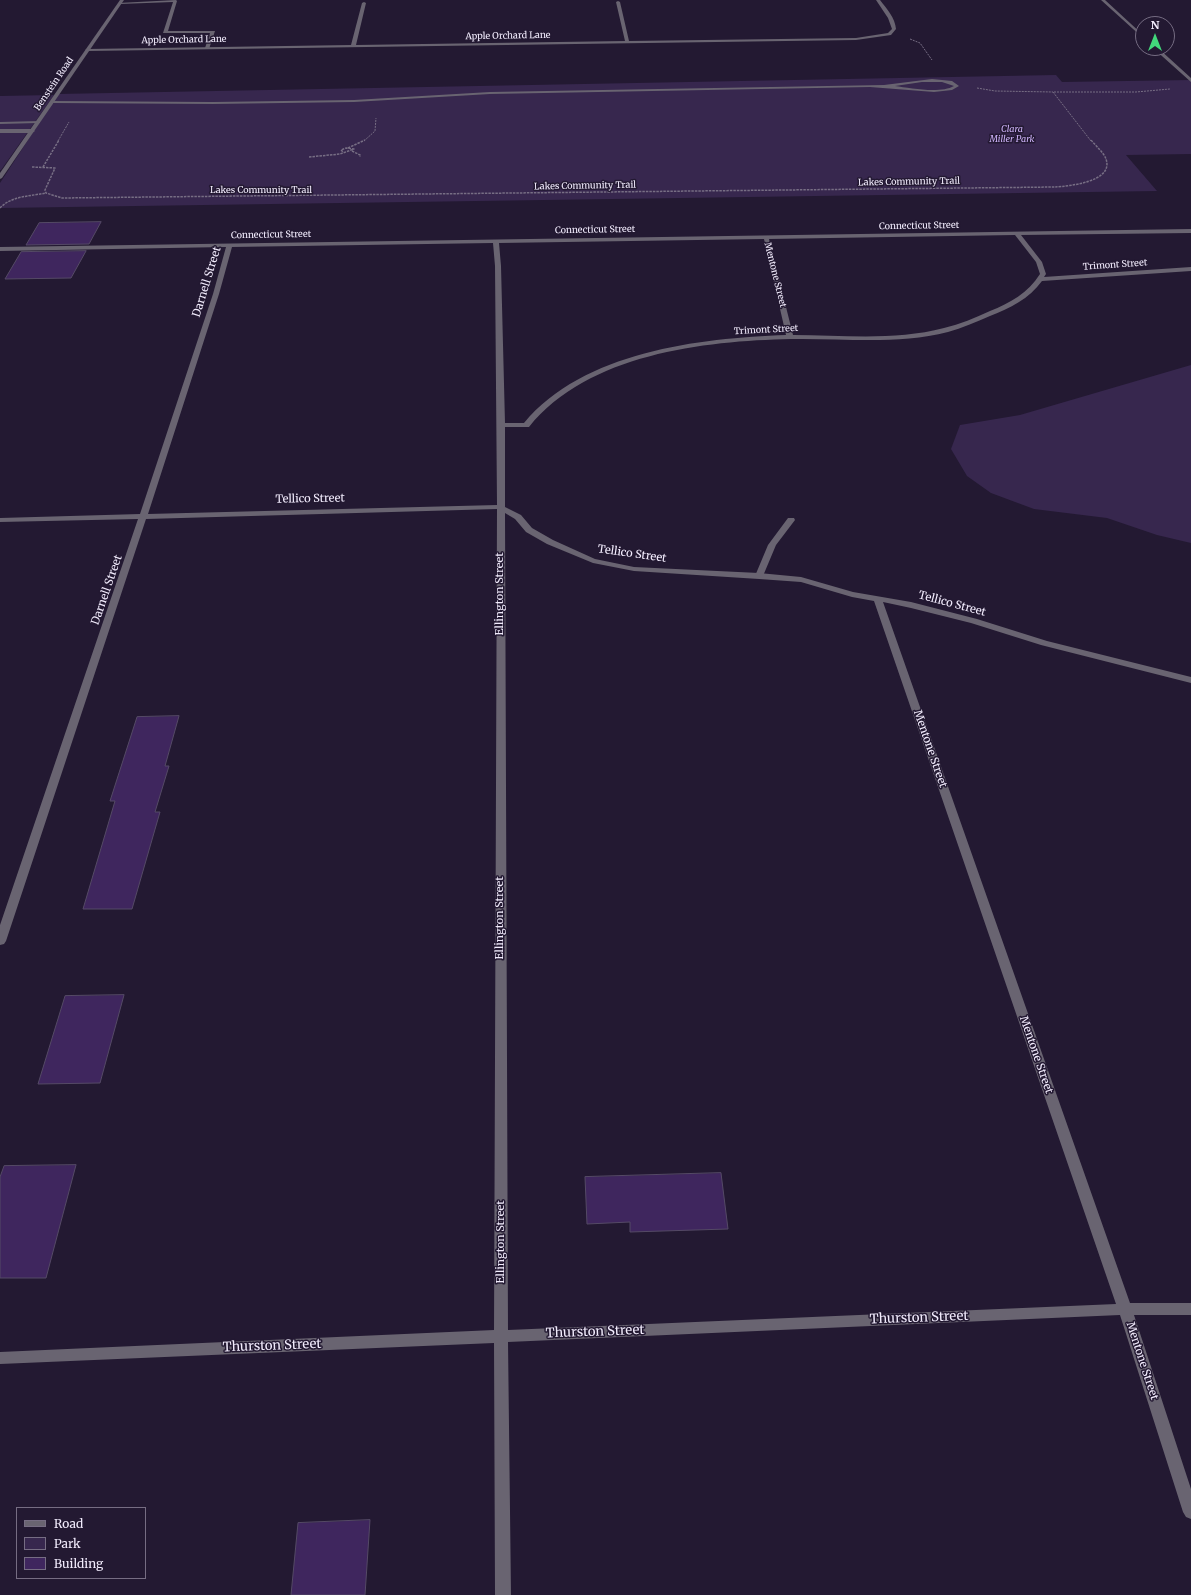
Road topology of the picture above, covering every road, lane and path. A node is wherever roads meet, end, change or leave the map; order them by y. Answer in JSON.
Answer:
{"nodes":[{"id":1,"x":878,"y":0,"type":"edge"},
{"id":2,"x":1103,"y":0,"type":"edge"},
{"id":3,"x":121,"y":2,"type":"edge"},
{"id":4,"x":618,"y":2,"type":"dead end"},
{"id":5,"x":364,"y":3,"type":"dead end"},
{"id":6,"x":1135,"y":30,"type":"edge"},
{"id":7,"x":627,"y":42,"type":"junction"},
{"id":8,"x":353,"y":46,"type":"junction"},
{"id":9,"x":206,"y":48,"type":"junction"},
{"id":10,"x":87,"y":50,"type":"junction"},
{"id":11,"x":1164,"y":56,"type":"edge"},
{"id":12,"x":1189,"y":77,"type":"edge"},
{"id":13,"x":1191,"y":81,"type":"edge"},
{"id":14,"x":884,"y":86,"type":"junction"},
{"id":15,"x":1176,"y":89,"type":"dead end"},
{"id":16,"x":995,"y":91,"type":"dead end"},
{"id":17,"x":1053,"y":92,"type":"junction"},
{"id":18,"x":354,"y":101,"type":"junction"},
{"id":19,"x":52,"y":102,"type":"junction"},
{"id":20,"x":38,"y":122,"type":"junction"},
{"id":21,"x":0,"y":123,"type":"edge"},
{"id":22,"x":0,"y":131,"type":"edge"},
{"id":23,"x":32,"y":131,"type":"junction"},
{"id":24,"x":348,"y":148,"type":"junction"},
{"id":25,"x":352,"y":151,"type":"junction"},
{"id":26,"x":344,"y":152,"type":"junction"},
{"id":27,"x":309,"y":157,"type":"dead end"},
{"id":28,"x":360,"y":157,"type":"dead end"},
{"id":29,"x":6,"y":166,"type":"junction"},
{"id":30,"x":0,"y":178,"type":"edge"},
{"id":31,"x":46,"y":193,"type":"junction"},
{"id":32,"x":0,"y":208,"type":"edge"},
{"id":33,"x":1191,"y":231,"type":"edge"},
{"id":34,"x":1016,"y":234,"type":"junction"},
{"id":35,"x":766,"y":237,"type":"junction"},
{"id":36,"x":496,"y":241,"type":"junction"},
{"id":37,"x":230,"y":245,"type":"junction"},
{"id":38,"x":0,"y":249,"type":"edge"},
{"id":39,"x":1191,"y":269,"type":"edge"},
{"id":40,"x":1040,"y":279,"type":"junction"},
{"id":41,"x":790,"y":337,"type":"junction"},
{"id":42,"x":501,"y":425,"type":"junction"},
{"id":43,"x":500,"y":507,"type":"junction"},
{"id":44,"x":143,"y":516,"type":"junction"},
{"id":45,"x":0,"y":520,"type":"edge"},
{"id":46,"x":791,"y":520,"type":"dead end"},
{"id":47,"x":759,"y":576,"type":"junction"},
{"id":48,"x":878,"y":599,"type":"junction"},
{"id":49,"x":1191,"y":680,"type":"edge"},
{"id":50,"x":0,"y":941,"type":"edge"},
{"id":51,"x":1125,"y":1309,"type":"junction"},
{"id":52,"x":1191,"y":1309,"type":"edge"},
{"id":53,"x":501,"y":1337,"type":"junction"},
{"id":54,"x":0,"y":1358,"type":"edge"},
{"id":55,"x":1191,"y":1512,"type":"edge"},
{"id":56,"x":503,"y":1595,"type":"edge"}],
"edges":[{"from":1,"to":7,"type":"street","name":"Apple Orchard Lane"},
{"from":2,"to":6,"type":"street"},
{"from":3,"to":9,"type":"street"},
{"from":3,"to":10,"type":"street","name":"Benstein Road"},
{"from":4,"to":7,"type":"street"},
{"from":5,"to":8,"type":"street"},
{"from":7,"to":8,"type":"street","name":"Apple Orchard Lane"},
{"from":8,"to":9,"type":"street","name":"Apple Orchard Lane"},
{"from":9,"to":10,"type":"street","name":"Apple Orchard Lane"},
{"from":10,"to":19,"type":"street","name":"Benstein Road"},
{"from":11,"to":12,"type":"street"},
{"from":12,"to":13,"type":"street"},
{"from":14,"to":14,"type":"street"},
{"from":14,"to":18,"type":"street"},
{"from":15,"to":17,"type":"path"},
{"from":16,"to":17,"type":"path"},
{"from":17,"to":31,"type":"path","name":"Lakes Community Trail"},
{"from":18,"to":19,"type":"street"},
{"from":18,"to":24,"type":"path"},
{"from":19,"to":20,"type":"street","name":"Benstein Road"},
{"from":20,"to":21,"type":"street"},
{"from":20,"to":23,"type":"street","name":"Benstein Road"},
{"from":22,"to":23,"type":"street"},
{"from":23,"to":29,"type":"street","name":"Benstein Road"},
{"from":24,"to":25,"type":"path"},
{"from":24,"to":26,"type":"path"},
{"from":25,"to":26,"type":"path"},
{"from":25,"to":28,"type":"path"},
{"from":26,"to":27,"type":"path"},
{"from":29,"to":30,"type":"street","name":"Benstein Road"},
{"from":29,"to":31,"type":"path"},
{"from":31,"to":32,"type":"path"},
{"from":33,"to":34,"type":"street","name":"Connecticut Street"},
{"from":34,"to":35,"type":"street","name":"Connecticut Street"},
{"from":34,"to":40,"type":"street"},
{"from":35,"to":36,"type":"street","name":"Connecticut Street"},
{"from":35,"to":41,"type":"street","name":"Mentone Street"},
{"from":36,"to":37,"type":"street","name":"Connecticut Street"},
{"from":36,"to":42,"type":"street","name":"Ellington Street"},
{"from":37,"to":38,"type":"street","name":"Connecticut Street"},
{"from":37,"to":44,"type":"street","name":"Darnell Street"},
{"from":39,"to":40,"type":"street","name":"Trimont Street"},
{"from":40,"to":41,"type":"street","name":"Trimont Street"},
{"from":41,"to":42,"type":"street","name":"Trimont Street"},
{"from":42,"to":43,"type":"street","name":"Ellington Street"},
{"from":43,"to":44,"type":"street","name":"Tellico Street"},
{"from":43,"to":47,"type":"street","name":"Tellico Street"},
{"from":43,"to":53,"type":"street","name":"Ellington Street"},
{"from":44,"to":45,"type":"street","name":"Tellico Street"},
{"from":44,"to":50,"type":"street","name":"Darnell Street"},
{"from":46,"to":47,"type":"street"},
{"from":47,"to":48,"type":"street","name":"Tellico Street"},
{"from":48,"to":49,"type":"street","name":"Tellico Street"},
{"from":48,"to":51,"type":"street","name":"Mentone Street"},
{"from":51,"to":52,"type":"street","name":"Thurston Street"},
{"from":51,"to":53,"type":"street","name":"Thurston Street"},
{"from":51,"to":55,"type":"street","name":"Mentone Street"},
{"from":53,"to":54,"type":"street","name":"Thurston Street"},
{"from":53,"to":56,"type":"street","name":"Ellington Street"}]}
